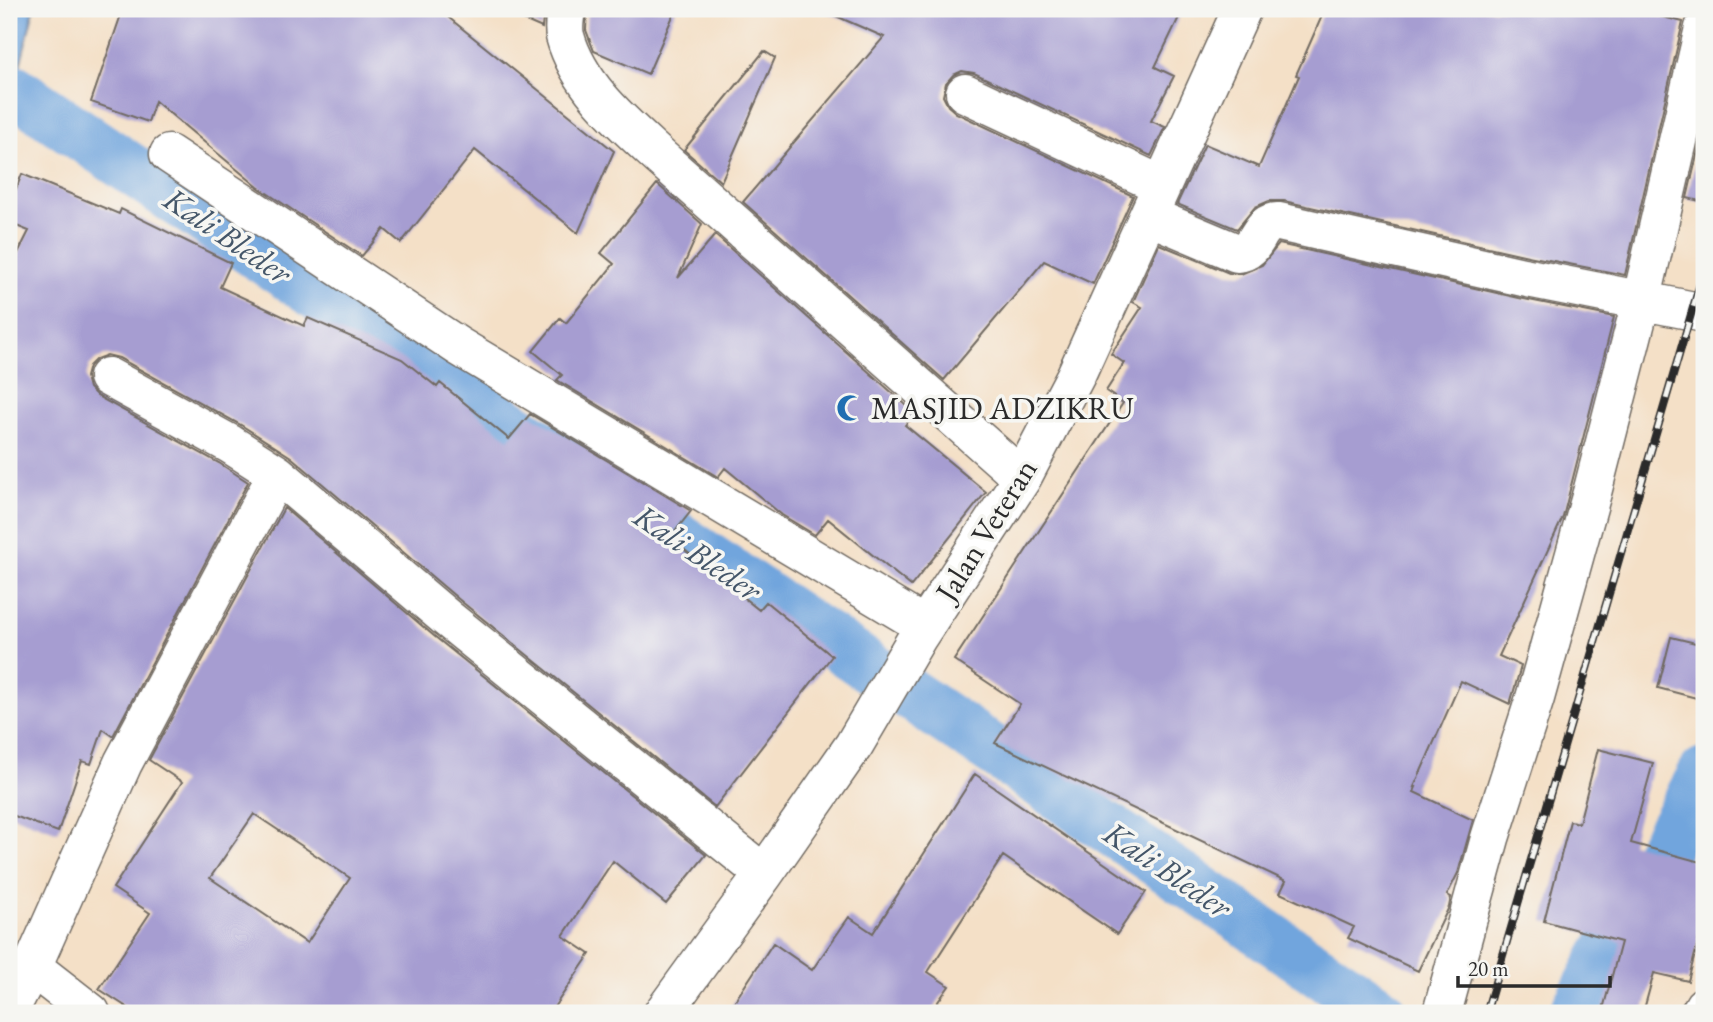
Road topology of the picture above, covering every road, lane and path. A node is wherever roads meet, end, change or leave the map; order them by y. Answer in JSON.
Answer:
{"nodes":[{"id":1,"x":566,"y":9,"type":"edge"},
{"id":2,"x":1242,"y":9,"type":"edge"},
{"id":3,"x":1704,"y":28,"type":"edge"},
{"id":4,"x":965,"y":93,"type":"dead end"},
{"id":5,"x":169,"y":154,"type":"dead end"},
{"id":6,"x":1155,"y":201,"type":"junction"},
{"id":7,"x":1641,"y":302,"type":"junction"},
{"id":8,"x":1704,"y":313,"type":"edge"},
{"id":9,"x":108,"y":377,"type":"dead end"},
{"id":10,"x":277,"y":474,"type":"junction"},
{"id":11,"x":1022,"y":478,"type":"junction"},
{"id":12,"x":921,"y":632,"type":"junction"},
{"id":13,"x":764,"y":874,"type":"junction"},
{"id":14,"x":32,"y":967,"type":"junction"},
{"id":15,"x":1445,"y":999,"type":"edge"},
{"id":16,"x":1704,"y":1006,"type":"edge"},
{"id":17,"x":9,"y":1011,"type":"edge"},
{"id":18,"x":91,"y":1013,"type":"edge"},
{"id":19,"x":663,"y":1013,"type":"edge"},
{"id":20,"x":1700,"y":1013,"type":"edge"}],
"edges":[{"from":1,"to":11,"type":"street"},
{"from":2,"to":6,"type":"street","name":"Jalan Veteran"},
{"from":3,"to":7,"type":"street"},
{"from":4,"to":6,"type":"street"},
{"from":5,"to":12,"type":"street"},
{"from":6,"to":7,"type":"street"},
{"from":6,"to":11,"type":"street","name":"Jalan Veteran"},
{"from":7,"to":8,"type":"street"},
{"from":7,"to":15,"type":"street"},
{"from":9,"to":10,"type":"street"},
{"from":10,"to":13,"type":"street"},
{"from":10,"to":14,"type":"street"},
{"from":11,"to":12,"type":"street","name":"Jalan Veteran"},
{"from":12,"to":13,"type":"street","name":"Jalan Veteran"},
{"from":13,"to":19,"type":"street","name":"Jalan Veteran"},
{"from":14,"to":17,"type":"street"},
{"from":14,"to":18,"type":"street"},
{"from":16,"to":20,"type":"street"}]}
